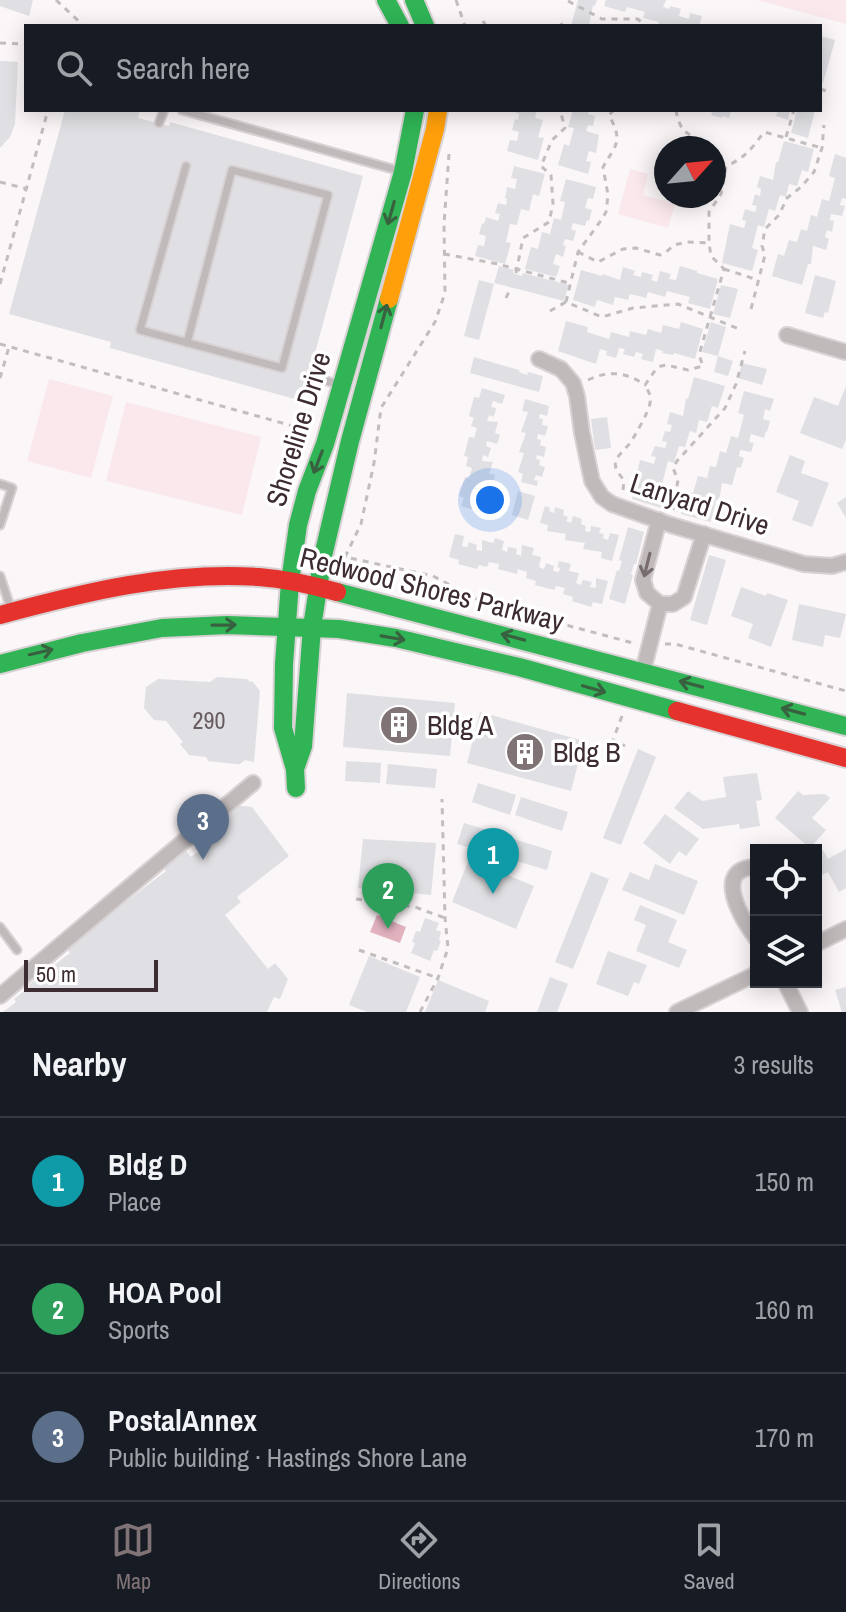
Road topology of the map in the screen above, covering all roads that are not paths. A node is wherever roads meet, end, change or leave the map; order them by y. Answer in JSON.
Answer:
{"nodes":[{"id":1,"x":386,"y":0,"type":"edge"},
{"id":2,"x":414,"y":0,"type":"edge"},
{"id":3,"x":399,"y":24,"type":"edge"},
{"id":4,"x":424,"y":24,"type":"edge"},
{"id":5,"x":163,"y":112,"type":"edge"},
{"id":6,"x":189,"y":112,"type":"edge"},
{"id":7,"x":415,"y":112,"type":"edge"},
{"id":8,"x":438,"y":112,"type":"edge"},
{"id":9,"x":159,"y":123,"type":"dead end"},
{"id":10,"x":186,"y":166,"type":"dead end"},
{"id":11,"x":412,"y":175,"type":"junction"},
{"id":12,"x":787,"y":335,"type":"dead end"},
{"id":13,"x":187,"y":343,"type":"junction"},
{"id":14,"x":846,"y":352,"type":"edge"},
{"id":15,"x":539,"y":359,"type":"dead end"},
{"id":16,"x":311,"y":377,"type":"dead end"},
{"id":17,"x":341,"y":385,"type":"junction"},
{"id":18,"x":363,"y":391,"type":"junction"},
{"id":19,"x":0,"y":484,"type":"edge"},
{"id":20,"x":665,"y":522,"type":"junction"},
{"id":21,"x":0,"y":525,"type":"edge"},
{"id":22,"x":704,"y":534,"type":"junction"},
{"id":23,"x":846,"y":562,"type":"edge"},
{"id":24,"x":0,"y":576,"type":"edge"},
{"id":25,"x":290,"y":582,"type":"junction"},
{"id":26,"x":319,"y":587,"type":"junction"},
{"id":27,"x":660,"y":604,"type":"junction"},
{"id":28,"x":6,"y":613,"type":"edge"},
{"id":29,"x":287,"y":627,"type":"junction"},
{"id":30,"x":312,"y":627,"type":"junction"},
{"id":31,"x":0,"y":664,"type":"edge"},
{"id":32,"x":643,"y":671,"type":"junction"},
{"id":33,"x":846,"y":726,"type":"edge"},
{"id":34,"x":846,"y":758,"type":"edge"},
{"id":35,"x":253,"y":783,"type":"dead end"},
{"id":36,"x":750,"y":868,"type":"edge"},
{"id":37,"x":0,"y":927,"type":"edge"},
{"id":38,"x":750,"y":928,"type":"edge"},
{"id":39,"x":846,"y":929,"type":"edge"},
{"id":40,"x":822,"y":941,"type":"edge"},
{"id":41,"x":17,"y":950,"type":"dead end"},
{"id":42,"x":750,"y":977,"type":"edge"},
{"id":43,"x":788,"y":988,"type":"edge"},
{"id":44,"x":0,"y":996,"type":"edge"},
{"id":45,"x":677,"y":1012,"type":"edge"},
{"id":46,"x":800,"y":1012,"type":"edge"}],
"edges":[{"from":1,"to":3,"type":"main road"},
{"from":2,"to":4,"type":"main road"},
{"from":5,"to":9,"type":"lane"},
{"from":6,"to":11,"type":"lane"},
{"from":7,"to":11,"type":"main road","name":"Shoreline Drive"},
{"from":8,"to":11,"type":"main road","name":"Shoreline Drive"},
{"from":10,"to":13,"type":"lane"},
{"from":11,"to":17,"type":"main road","name":"Shoreline Drive","one_way":true},
{"from":18,"to":11,"type":"main road","name":"Shoreline Drive","one_way":true},
{"from":12,"to":14,"type":"street"},
{"from":13,"to":13,"type":"lane"},
{"from":15,"to":20,"type":"street","name":"Lanyard Drive"},
{"from":16,"to":17,"type":"lane"},
{"from":17,"to":18,"type":"lane"},
{"from":17,"to":25,"type":"main road","name":"Shoreline Drive","one_way":true},
{"from":18,"to":26,"type":"main road","name":"Shoreline Drive"},
{"from":19,"to":21,"type":"lane"},
{"from":20,"to":22,"type":"street","name":"Lanyard Drive"},
{"from":20,"to":27,"type":"street","one_way":true},
{"from":22,"to":23,"type":"street","name":"Lanyard Drive"},
{"from":22,"to":27,"type":"street"},
{"from":24,"to":28,"type":"lane"},
{"from":25,"to":26,"type":"main road","name":"Redwood Shores Parkway"},
{"from":25,"to":28,"type":"main road","name":"Redwood Shores Parkway"},
{"from":25,"to":29,"type":"main road","name":"Shoreline Drive"},
{"from":26,"to":30,"type":"main road","name":"Shoreline Drive"},
{"from":32,"to":26,"type":"main road","name":"Redwood Shores Parkway","one_way":true},
{"from":27,"to":32,"type":"street"},
{"from":29,"to":30,"type":"main road","name":"Redwood Shores Parkway"},
{"from":29,"to":30,"type":"main road","name":"Shoreline Drive"},
{"from":31,"to":29,"type":"main road","name":"Redwood Shores Parkway","one_way":true},
{"from":30,"to":34,"type":"main road","name":"Redwood Shores Parkway","one_way":true},
{"from":33,"to":32,"type":"main road","name":"Redwood Shores Parkway","one_way":true},
{"from":35,"to":44,"type":"street"},
{"from":36,"to":38,"type":"street"},
{"from":37,"to":41,"type":"lane"},
{"from":39,"to":40,"type":"street"},
{"from":42,"to":45,"type":"street"},
{"from":43,"to":46,"type":"street"}]}
